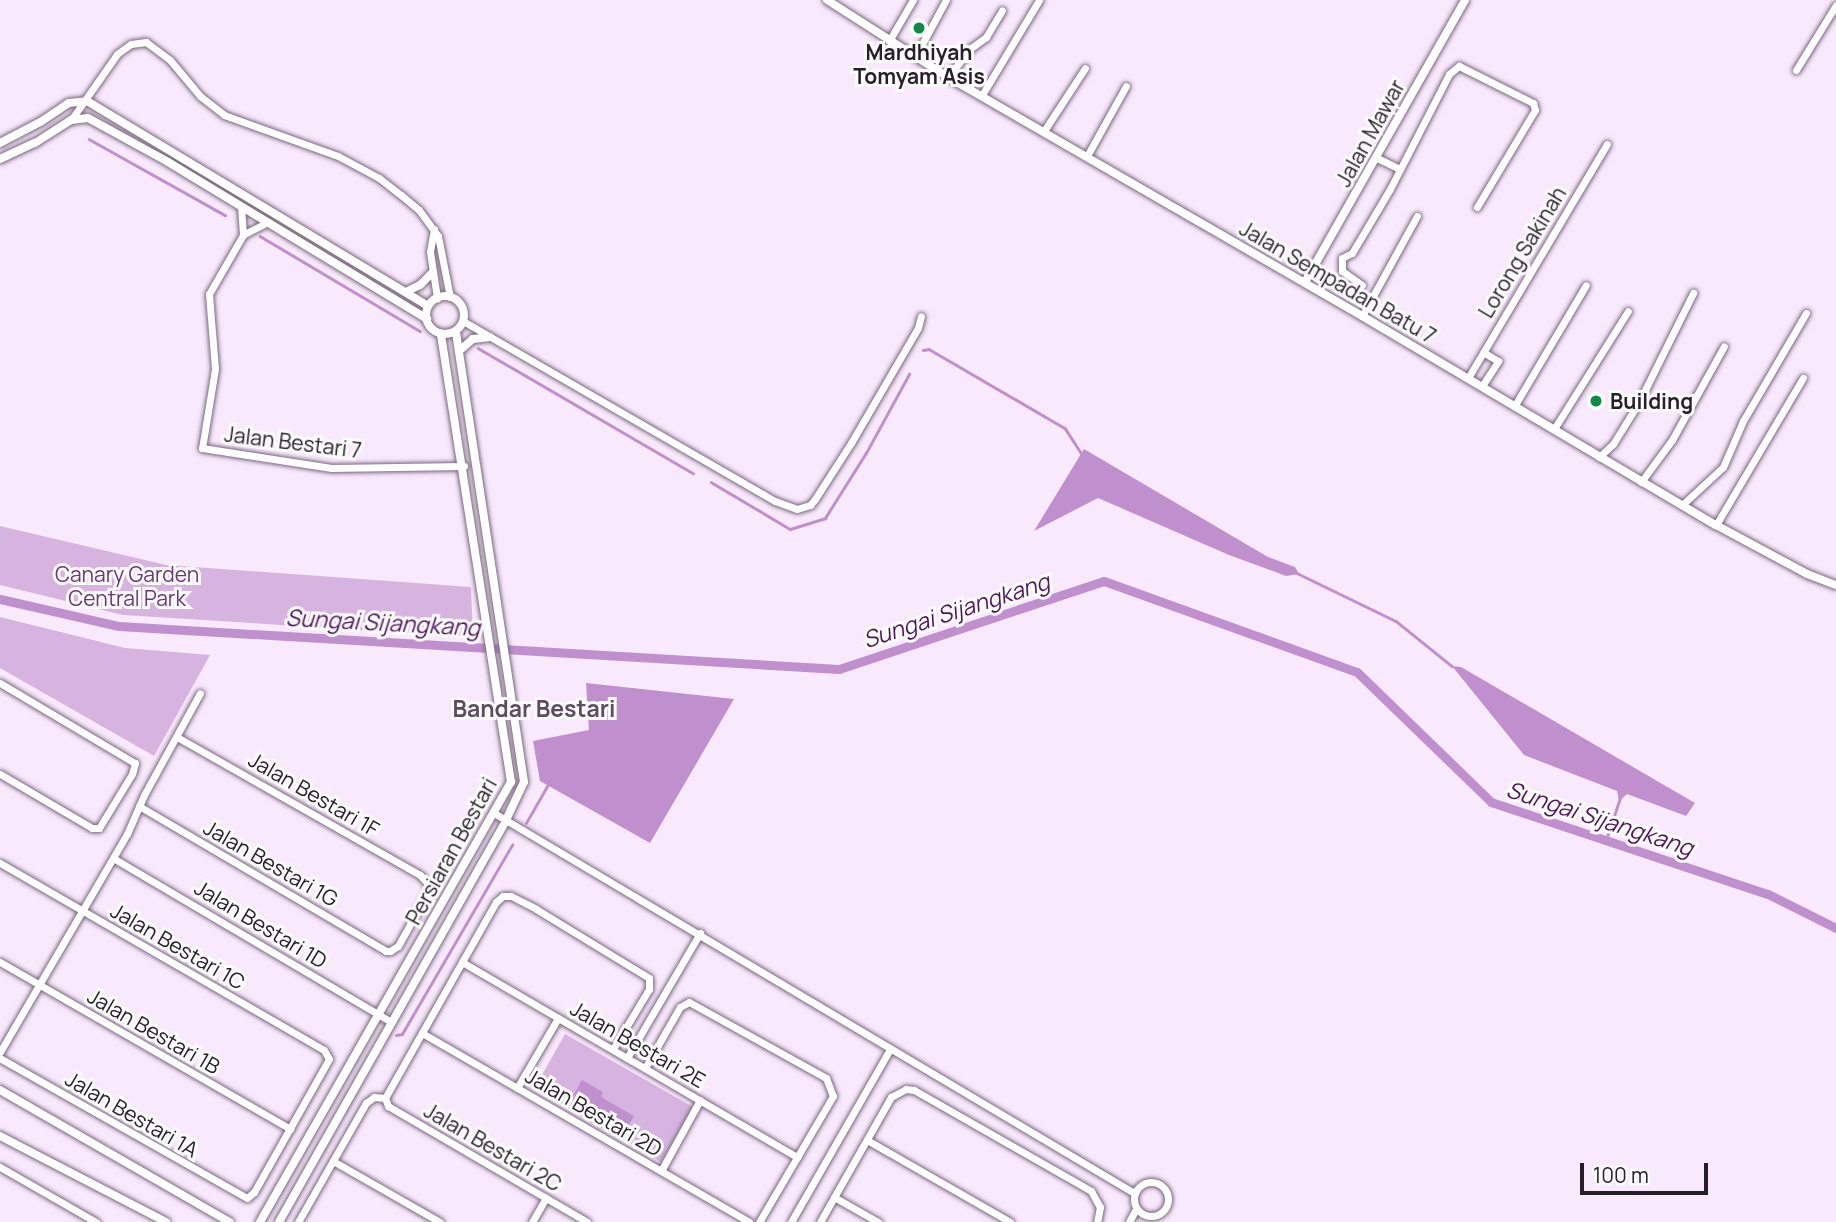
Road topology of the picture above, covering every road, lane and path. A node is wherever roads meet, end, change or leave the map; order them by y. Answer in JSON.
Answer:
{"nodes":[{"id":1,"x":828,"y":0,"type":"edge"},
{"id":2,"x":913,"y":0,"type":"edge"},
{"id":3,"x":946,"y":0,"type":"edge"},
{"id":4,"x":1039,"y":0,"type":"edge"},
{"id":5,"x":1465,"y":0,"type":"edge"},
{"id":6,"x":1836,"y":5,"type":"edge"},
{"id":7,"x":1002,"y":10,"type":"dead end"},
{"id":8,"x":889,"y":41,"type":"junction"},
{"id":9,"x":915,"y":57,"type":"junction"},
{"id":10,"x":1085,"y":68,"type":"dead end"},
{"id":11,"x":1796,"y":70,"type":"dead end"},
{"id":12,"x":948,"y":77,"type":"junction"},
{"id":13,"x":1126,"y":86,"type":"dead end"},
{"id":14,"x":982,"y":95,"type":"junction"},
{"id":15,"x":83,"y":100,"type":"junction"},
{"id":16,"x":71,"y":120,"type":"junction"},
{"id":17,"x":1044,"y":131,"type":"junction"},
{"id":18,"x":0,"y":143,"type":"edge"},
{"id":19,"x":1607,"y":144,"type":"dead end"},
{"id":20,"x":1087,"y":156,"type":"junction"},
{"id":21,"x":1377,"y":158,"type":"junction"},
{"id":22,"x":0,"y":159,"type":"edge"},
{"id":23,"x":1400,"y":169,"type":"junction"},
{"id":24,"x":241,"y":206,"type":"junction"},
{"id":25,"x":1477,"y":208,"type":"dead end"},
{"id":26,"x":1417,"y":216,"type":"dead end"},
{"id":27,"x":268,"y":222,"type":"junction"},
{"id":28,"x":434,"y":229,"type":"junction"},
{"id":29,"x":243,"y":235,"type":"junction"},
{"id":30,"x":433,"y":272,"type":"junction"},
{"id":31,"x":1305,"y":282,"type":"junction"},
{"id":32,"x":1362,"y":285,"type":"dead end"},
{"id":33,"x":1586,"y":285,"type":"dead end"},
{"id":34,"x":406,"y":292,"type":"junction"},
{"id":35,"x":1693,"y":293,"type":"dead end"},
{"id":36,"x":450,"y":297,"type":"junction"},
{"id":37,"x":437,"y":298,"type":"junction"},
{"id":38,"x":428,"y":306,"type":"junction"},
{"id":39,"x":1628,"y":311,"type":"dead end"},
{"id":40,"x":1806,"y":313,"type":"dead end"},
{"id":41,"x":921,"y":316,"type":"dead end"},
{"id":42,"x":1362,"y":316,"type":"junction"},
{"id":43,"x":427,"y":319,"type":"junction"},
{"id":44,"x":463,"y":321,"type":"junction"},
{"id":45,"x":456,"y":331,"type":"junction"},
{"id":46,"x":441,"y":334,"type":"junction"},
{"id":47,"x":490,"y":337,"type":"junction"},
{"id":48,"x":1724,"y":346,"type":"dead end"},
{"id":49,"x":459,"y":351,"type":"junction"},
{"id":50,"x":1483,"y":352,"type":"junction"},
{"id":51,"x":1468,"y":377,"type":"junction"},
{"id":52,"x":1803,"y":378,"type":"dead end"},
{"id":53,"x":1482,"y":386,"type":"junction"},
{"id":54,"x":1515,"y":405,"type":"junction"},
{"id":55,"x":1554,"y":429,"type":"junction"},
{"id":56,"x":1599,"y":457,"type":"junction"},
{"id":57,"x":464,"y":466,"type":"junction"},
{"id":58,"x":1641,"y":482,"type":"junction"},
{"id":59,"x":1682,"y":505,"type":"junction"},
{"id":60,"x":1716,"y":525,"type":"junction"},
{"id":61,"x":1836,"y":586,"type":"edge"},
{"id":62,"x":0,"y":683,"type":"edge"},
{"id":63,"x":200,"y":693,"type":"dead end"},
{"id":64,"x":177,"y":737,"type":"junction"},
{"id":65,"x":0,"y":774,"type":"edge"},
{"id":66,"x":139,"y":806,"type":"junction"},
{"id":67,"x":494,"y":813,"type":"junction"},
{"id":68,"x":506,"y":820,"type":"junction"},
{"id":69,"x":113,"y":858,"type":"junction"},
{"id":70,"x":0,"y":863,"type":"edge"},
{"id":71,"x":83,"y":911,"type":"junction"},
{"id":72,"x":700,"y":933,"type":"junction"},
{"id":73,"x":386,"y":951,"type":"joint"},
{"id":74,"x":0,"y":962,"type":"edge"},
{"id":75,"x":462,"y":962,"type":"junction"},
{"id":76,"x":39,"y":985,"type":"junction"},
{"id":77,"x":378,"y":1014,"type":"junction"},
{"id":78,"x":558,"y":1018,"type":"junction"},
{"id":79,"x":390,"y":1021,"type":"junction"},
{"id":80,"x":422,"y":1033,"type":"junction"},
{"id":81,"x":613,"y":1049,"type":"junction"},
{"id":82,"x":890,"y":1049,"type":"junction"},
{"id":83,"x":0,"y":1052,"type":"edge"},
{"id":84,"x":0,"y":1058,"type":"edge"},
{"id":85,"x":627,"y":1058,"type":"junction"},
{"id":86,"x":645,"y":1068,"type":"junction"},
{"id":87,"x":517,"y":1088,"type":"junction"},
{"id":88,"x":0,"y":1090,"type":"edge"},
{"id":89,"x":385,"y":1098,"type":"junction"},
{"id":90,"x":701,"y":1100,"type":"junction"},
{"id":91,"x":290,"y":1129,"type":"junction"},
{"id":92,"x":0,"y":1136,"type":"edge"},
{"id":93,"x":867,"y":1140,"type":"junction"},
{"id":94,"x":797,"y":1157,"type":"junction"},
{"id":95,"x":333,"y":1161,"type":"junction"},
{"id":96,"x":0,"y":1167,"type":"edge"},
{"id":97,"x":661,"y":1171,"type":"junction"},
{"id":98,"x":1134,"y":1193,"type":"junction"},
{"id":99,"x":834,"y":1196,"type":"junction"},
{"id":100,"x":546,"y":1198,"type":"junction"},
{"id":101,"x":1136,"y":1209,"type":"junction"},
{"id":102,"x":1146,"y":1219,"type":"edge"},
{"id":103,"x":96,"y":1222,"type":"edge"},
{"id":104,"x":166,"y":1222,"type":"edge"},
{"id":105,"x":230,"y":1222,"type":"edge"},
{"id":106,"x":260,"y":1222,"type":"edge"},
{"id":107,"x":279,"y":1222,"type":"edge"},
{"id":108,"x":298,"y":1222,"type":"edge"},
{"id":109,"x":440,"y":1222,"type":"edge"},
{"id":110,"x":533,"y":1222,"type":"edge"},
{"id":111,"x":587,"y":1222,"type":"edge"},
{"id":112,"x":749,"y":1222,"type":"edge"},
{"id":113,"x":760,"y":1222,"type":"edge"},
{"id":114,"x":791,"y":1222,"type":"edge"},
{"id":115,"x":820,"y":1222,"type":"edge"},
{"id":116,"x":878,"y":1222,"type":"edge"},
{"id":117,"x":1010,"y":1222,"type":"edge"},
{"id":118,"x":1097,"y":1222,"type":"edge"},
{"id":119,"x":1129,"y":1222,"type":"edge"}],
"edges":[{"from":1,"to":8,"type":"street","name":"Jalan Sempadan Batu 7"},
{"from":2,"to":8,"type":"street"},
{"from":3,"to":9,"type":"street"},
{"from":4,"to":14,"type":"street"},
{"from":5,"to":21,"type":"street","name":"Jalan Mawar"},
{"from":6,"to":11,"type":"street"},
{"from":7,"to":12,"type":"street"},
{"from":8,"to":9,"type":"street","name":"Jalan Sempadan Batu 7"},
{"from":9,"to":12,"type":"street","name":"Jalan Sempadan Batu 7"},
{"from":10,"to":17,"type":"street"},
{"from":12,"to":14,"type":"street","name":"Jalan Sempadan Batu 7"},
{"from":13,"to":20,"type":"street"},
{"from":14,"to":17,"type":"street","name":"Jalan Sempadan Batu 7"},
{"from":15,"to":16,"type":"street"},
{"from":15,"to":18,"type":"street"},
{"from":15,"to":28,"type":"street"},
{"from":15,"to":34,"type":"street"},
{"from":16,"to":22,"type":"street"},
{"from":16,"to":24,"type":"street"},
{"from":17,"to":20,"type":"street","name":"Jalan Sempadan Batu 7"},
{"from":19,"to":50,"type":"street","name":"Lorong Sakinah"},
{"from":20,"to":31,"type":"street","name":"Jalan Sempadan Batu 7"},
{"from":21,"to":23,"type":"street"},
{"from":21,"to":31,"type":"street","name":"Jalan Mawar"},
{"from":23,"to":25,"type":"street"},
{"from":23,"to":32,"type":"street"},
{"from":24,"to":27,"type":"street"},
{"from":24,"to":29,"type":"street"},
{"from":26,"to":42,"type":"street"},
{"from":27,"to":29,"type":"street"},
{"from":27,"to":43,"type":"street"},
{"from":28,"to":30,"type":"street"},
{"from":28,"to":36,"type":"street"},
{"from":29,"to":57,"type":"street","name":"Jalan Bestari 7"},
{"from":30,"to":34,"type":"street"},
{"from":30,"to":37,"type":"street"},
{"from":31,"to":42,"type":"street","name":"Jalan Sempadan Batu 7"},
{"from":33,"to":54,"type":"street"},
{"from":34,"to":38,"type":"street"},
{"from":35,"to":56,"type":"street"},
{"from":36,"to":37,"type":"street"},
{"from":36,"to":44,"type":"street"},
{"from":37,"to":38,"type":"street"},
{"from":38,"to":43,"type":"street"},
{"from":39,"to":55,"type":"street"},
{"from":40,"to":59,"type":"street"},
{"from":41,"to":47,"type":"street"},
{"from":42,"to":51,"type":"street","name":"Jalan Sempadan Batu 7"},
{"from":43,"to":46,"type":"street"},
{"from":44,"to":45,"type":"street"},
{"from":44,"to":47,"type":"street"},
{"from":45,"to":46,"type":"street"},
{"from":45,"to":49,"type":"street","name":"Persiaran Bestari"},
{"from":46,"to":57,"type":"street","name":"Persiaran Bestari"},
{"from":47,"to":49,"type":"street"},
{"from":48,"to":58,"type":"street"},
{"from":49,"to":68,"type":"street","name":"Persiaran Bestari"},
{"from":50,"to":51,"type":"street","name":"Lorong Sakinah"},
{"from":50,"to":53,"type":"street"},
{"from":51,"to":53,"type":"street","name":"Jalan Sempadan Batu 7"},
{"from":52,"to":60,"type":"street"},
{"from":53,"to":54,"type":"street","name":"Jalan Sempadan Batu 7"},
{"from":54,"to":55,"type":"street","name":"Jalan Sempadan Batu 7"},
{"from":55,"to":56,"type":"street","name":"Jalan Sempadan Batu 7"},
{"from":56,"to":58,"type":"street","name":"Jalan Sempadan Batu 7"},
{"from":57,"to":67,"type":"street","name":"Persiaran Bestari"},
{"from":58,"to":59,"type":"street","name":"Jalan Sempadan Batu 7"},
{"from":59,"to":60,"type":"street","name":"Jalan Sempadan Batu 7"},
{"from":60,"to":61,"type":"street","name":"Jalan Sempadan Batu 7"},
{"from":62,"to":65,"type":"street"},
{"from":63,"to":64,"type":"street"},
{"from":64,"to":66,"type":"street"},
{"from":64,"to":73,"type":"street","name":"Jalan Bestari 1F"},
{"from":66,"to":69,"type":"street"},
{"from":66,"to":73,"type":"street","name":"Jalan Bestari 1G"},
{"from":67,"to":68,"type":"street"},
{"from":67,"to":77,"type":"street","name":"Persiaran Bestari"},
{"from":68,"to":72,"type":"street"},
{"from":68,"to":79,"type":"street","name":"Persiaran Bestari"},
{"from":69,"to":71,"type":"street"},
{"from":69,"to":77,"type":"street","name":"Jalan Bestari 1D"},
{"from":70,"to":71,"type":"street","name":"Jalan Bestari 1C"},
{"from":71,"to":76,"type":"street"},
{"from":71,"to":91,"type":"street","name":"Jalan Bestari 1C"},
{"from":72,"to":82,"type":"street"},
{"from":72,"to":85,"type":"street"},
{"from":74,"to":76,"type":"street","name":"Jalan Bestari 1B"},
{"from":75,"to":78,"type":"street","name":"Jalan Bestari 2E"},
{"from":75,"to":80,"type":"street"},
{"from":75,"to":81,"type":"street"},
{"from":76,"to":83,"type":"street"},
{"from":76,"to":91,"type":"street","name":"Jalan Bestari 1B"},
{"from":77,"to":79,"type":"street","name":"Jalan Bestari 1D"},
{"from":77,"to":106,"type":"street","name":"Persiaran Bestari"},
{"from":78,"to":81,"type":"street","name":"Jalan Bestari 2E"},
{"from":78,"to":87,"type":"street"},
{"from":79,"to":107,"type":"street","name":"Persiaran Bestari"},
{"from":80,"to":87,"type":"street","name":"Jalan Bestari 2D"},
{"from":80,"to":89,"type":"street"},
{"from":81,"to":85,"type":"street","name":"Jalan Bestari 2E"},
{"from":82,"to":98,"type":"street"},
{"from":82,"to":114,"type":"street"},
{"from":84,"to":91,"type":"street","name":"Jalan Bestari 1A"},
{"from":85,"to":86,"type":"street","name":"Jalan Bestari 2E"},
{"from":86,"to":90,"type":"street","name":"Jalan Bestari 2E"},
{"from":86,"to":94,"type":"street"},
{"from":87,"to":97,"type":"street","name":"Jalan Bestari 2D"},
{"from":88,"to":105,"type":"street"},
{"from":89,"to":95,"type":"street"},
{"from":89,"to":100,"type":"street","name":"Jalan Bestari 2C"},
{"from":90,"to":94,"type":"street","name":"Jalan Bestari 2E"},
{"from":90,"to":97,"type":"street"},
{"from":92,"to":104,"type":"street"},
{"from":93,"to":99,"type":"street"},
{"from":93,"to":117,"type":"street"},
{"from":93,"to":118,"type":"street"},
{"from":94,"to":113,"type":"street"},
{"from":95,"to":108,"type":"street"},
{"from":95,"to":109,"type":"street"},
{"from":96,"to":103,"type":"street"},
{"from":97,"to":112,"type":"street","name":"Jalan Bestari 2D"},
{"from":98,"to":101,"type":"street"},
{"from":98,"to":102,"type":"street"},
{"from":99,"to":115,"type":"street"},
{"from":99,"to":116,"type":"street"},
{"from":100,"to":110,"type":"street"},
{"from":100,"to":111,"type":"street","name":"Jalan Bestari 2C"},
{"from":101,"to":102,"type":"street"},
{"from":101,"to":119,"type":"street"}]}
